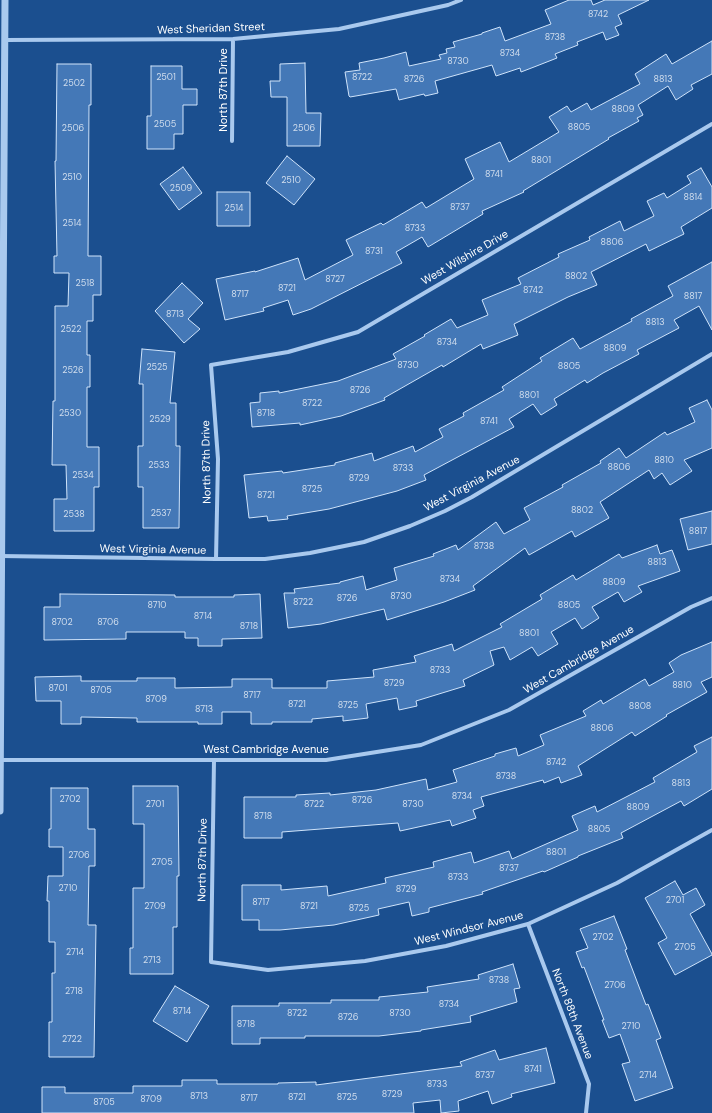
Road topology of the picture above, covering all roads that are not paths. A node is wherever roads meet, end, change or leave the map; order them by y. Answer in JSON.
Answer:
{"nodes":[{"id":1,"x":5,"y":0,"type":"edge"},
{"id":2,"x":462,"y":0,"type":"edge"},
{"id":3,"x":233,"y":39,"type":"junction"},
{"id":4,"x":5,"y":40,"type":"junction"},
{"id":5,"x":712,"y":124,"type":"edge"},
{"id":6,"x":232,"y":140,"type":"dead end"},
{"id":7,"x":712,"y":354,"type":"edge"},
{"id":8,"x":211,"y":365,"type":"joint"},
{"id":9,"x":1,"y":556,"type":"edge"},
{"id":10,"x":216,"y":559,"type":"junction"},
{"id":11,"x":712,"y":598,"type":"edge"},
{"id":12,"x":0,"y":760,"type":"edge"},
{"id":13,"x":214,"y":760,"type":"junction"},
{"id":14,"x":0,"y":811,"type":"edge"},
{"id":15,"x":711,"y":831,"type":"edge"},
{"id":16,"x":712,"y":836,"type":"edge"},
{"id":17,"x":528,"y":924,"type":"junction"},
{"id":18,"x":210,"y":962,"type":"joint"},
{"id":19,"x":586,"y":1113,"type":"edge"}],
"edges":[{"from":1,"to":4,"type":"street"},
{"from":2,"to":3,"type":"street","name":"West Sheridan Street"},
{"from":3,"to":4,"type":"street","name":"West Sheridan Street"},
{"from":3,"to":6,"type":"street","name":"North 87th Drive"},
{"from":4,"to":9,"type":"street"},
{"from":5,"to":8,"type":"street","name":"West Wilshire Drive"},
{"from":7,"to":10,"type":"street","name":"West Virginia Avenue"},
{"from":8,"to":10,"type":"street","name":"North 87th Drive"},
{"from":9,"to":10,"type":"street","name":"West Virginia Avenue"},
{"from":9,"to":12,"type":"street"},
{"from":11,"to":13,"type":"street","name":"West Cambridge Avenue"},
{"from":12,"to":13,"type":"street","name":"West Cambridge Avenue"},
{"from":12,"to":14,"type":"street"},
{"from":13,"to":18,"type":"street","name":"North 87th Drive"},
{"from":15,"to":16,"type":"street"},
{"from":15,"to":17,"type":"street","name":"West Windsor Avenue"},
{"from":17,"to":18,"type":"street","name":"West Windsor Avenue"},
{"from":17,"to":19,"type":"street","name":"North 88th Avenue"}]}
